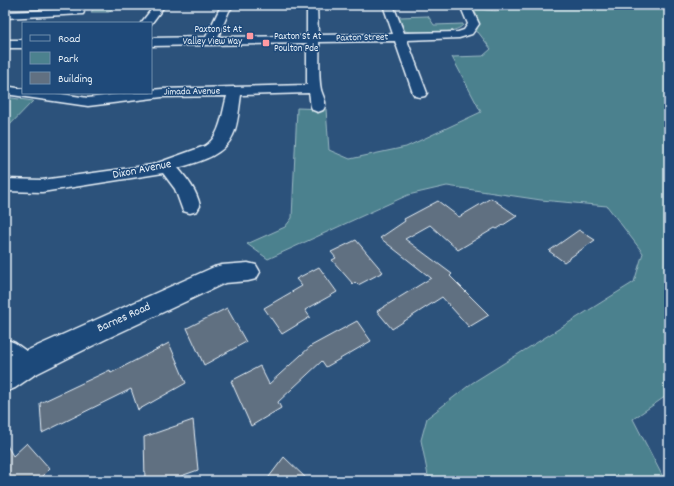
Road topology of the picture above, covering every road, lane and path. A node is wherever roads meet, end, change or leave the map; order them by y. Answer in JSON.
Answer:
{"nodes":[{"id":1,"x":160,"y":5,"type":"edge"},
{"id":2,"x":229,"y":5,"type":"edge"},
{"id":3,"x":312,"y":5,"type":"edge"},
{"id":4,"x":388,"y":5,"type":"edge"},
{"id":5,"x":465,"y":5,"type":"edge"},
{"id":6,"x":79,"y":12,"type":"dead end"},
{"id":7,"x":5,"y":14,"type":"edge"},
{"id":8,"x":147,"y":22,"type":"edge"},
{"id":9,"x":399,"y":37,"type":"junction"},
{"id":10,"x":312,"y":39,"type":"junction"},
{"id":11,"x":211,"y":40,"type":"junction"},
{"id":12,"x":152,"y":42,"type":"edge"},
{"id":13,"x":5,"y":44,"type":"edge"},
{"id":14,"x":22,"y":44,"type":"edge"},
{"id":15,"x":314,"y":89,"type":"junction"},
{"id":16,"x":5,"y":90,"type":"edge"},
{"id":17,"x":235,"y":91,"type":"junction"},
{"id":18,"x":22,"y":93,"type":"edge"},
{"id":19,"x":420,"y":93,"type":"dead end"},
{"id":20,"x":31,"y":94,"type":"edge"},
{"id":21,"x":318,"y":107,"type":"dead end"},
{"id":22,"x":167,"y":167,"type":"junction"},
{"id":23,"x":5,"y":185,"type":"edge"},
{"id":24,"x":190,"y":206,"type":"dead end"},
{"id":25,"x":248,"y":272,"type":"dead end"},
{"id":26,"x":11,"y":365,"type":"edge"}],
"edges":[{"from":1,"to":8,"type":"street"},
{"from":2,"to":11,"type":"street"},
{"from":3,"to":10,"type":"street"},
{"from":4,"to":9,"type":"street"},
{"from":5,"to":9,"type":"street","name":"Paxton Street"},
{"from":6,"to":7,"type":"street"},
{"from":9,"to":10,"type":"street","name":"Paxton Street"},
{"from":9,"to":19,"type":"street"},
{"from":10,"to":11,"type":"street","name":"Paxton Street"},
{"from":10,"to":15,"type":"street"},
{"from":11,"to":12,"type":"street","name":"Paxton Street"},
{"from":13,"to":14,"type":"street"},
{"from":15,"to":17,"type":"street","name":"Jimada Avenue"},
{"from":15,"to":21,"type":"street"},
{"from":16,"to":18,"type":"street","name":"Jimada Avenue"},
{"from":17,"to":20,"type":"street","name":"Jimada Avenue"},
{"from":17,"to":22,"type":"street","name":"Dixon Avenue"},
{"from":22,"to":23,"type":"street","name":"Dixon Avenue"},
{"from":22,"to":24,"type":"street"},
{"from":25,"to":26,"type":"street","name":"Barnes Road"}]}
